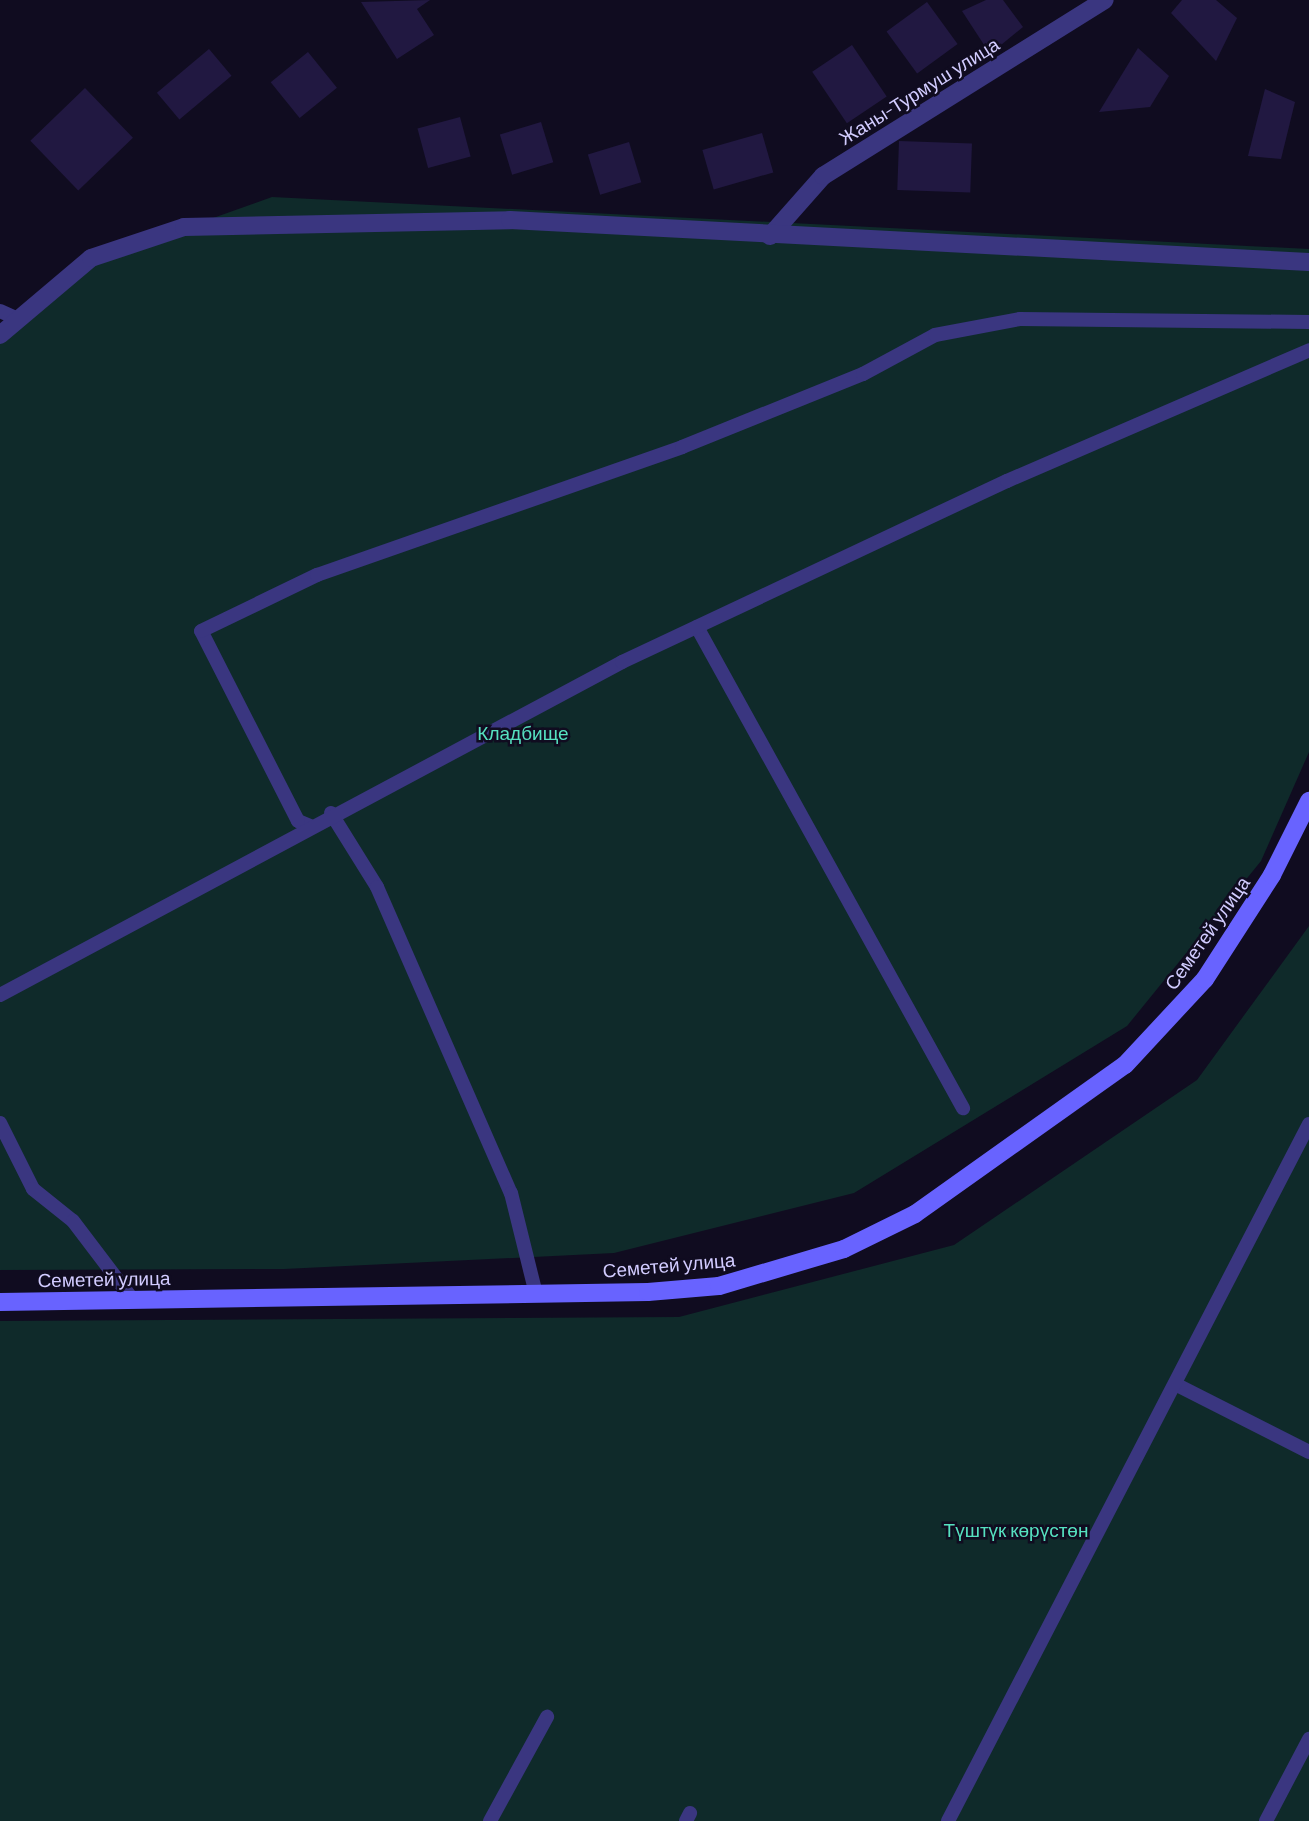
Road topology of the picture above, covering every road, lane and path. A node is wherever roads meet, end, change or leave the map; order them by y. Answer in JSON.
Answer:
{"nodes":[{"id":1,"x":1105,"y":0,"type":"edge"},
{"id":2,"x":770,"y":236,"type":"junction"},
{"id":3,"x":1309,"y":262,"type":"edge"},
{"id":4,"x":0,"y":311,"type":"edge"},
{"id":5,"x":19,"y":319,"type":"junction"},
{"id":6,"x":1309,"y":322,"type":"edge"},
{"id":7,"x":0,"y":335,"type":"edge"},
{"id":8,"x":1309,"y":351,"type":"edge"},
{"id":9,"x":697,"y":627,"type":"junction"},
{"id":10,"x":1309,"y":801,"type":"edge"},
{"id":11,"x":331,"y":813,"type":"junction"},
{"id":12,"x":310,"y":826,"type":"junction"},
{"id":13,"x":0,"y":995,"type":"edge"},
{"id":14,"x":963,"y":1108,"type":"dead end"},
{"id":15,"x":0,"y":1123,"type":"edge"},
{"id":16,"x":1309,"y":1124,"type":"edge"},
{"id":17,"x":536,"y":1294,"type":"junction"},
{"id":18,"x":133,"y":1300,"type":"junction"},
{"id":19,"x":0,"y":1302,"type":"edge"},
{"id":20,"x":1177,"y":1385,"type":"junction"},
{"id":21,"x":1309,"y":1452,"type":"edge"},
{"id":22,"x":547,"y":1717,"type":"dead end"},
{"id":23,"x":1309,"y":1739,"type":"edge"},
{"id":24,"x":490,"y":1821,"type":"edge"},
{"id":25,"x":948,"y":1821,"type":"edge"},
{"id":26,"x":1266,"y":1821,"type":"edge"}],
"edges":[{"from":1,"to":2,"type":"street","name":"Жаны-Турмуш улица"},
{"from":2,"to":3,"type":"street"},
{"from":2,"to":5,"type":"street"},
{"from":4,"to":5,"type":"lane"},
{"from":5,"to":7,"type":"street"},
{"from":6,"to":12,"type":"lane"},
{"from":8,"to":9,"type":"lane"},
{"from":9,"to":11,"type":"lane"},
{"from":9,"to":14,"type":"lane"},
{"from":10,"to":17,"type":"street","name":"Семетей улица"},
{"from":11,"to":12,"type":"lane"},
{"from":11,"to":17,"type":"lane"},
{"from":12,"to":13,"type":"lane"},
{"from":15,"to":18,"type":"lane"},
{"from":16,"to":20,"type":"lane"},
{"from":17,"to":18,"type":"street","name":"Семетей улица"},
{"from":18,"to":19,"type":"street","name":"Семетей улица"},
{"from":20,"to":21,"type":"lane"},
{"from":20,"to":25,"type":"lane"},
{"from":22,"to":24,"type":"lane"},
{"from":23,"to":26,"type":"lane"}]}
